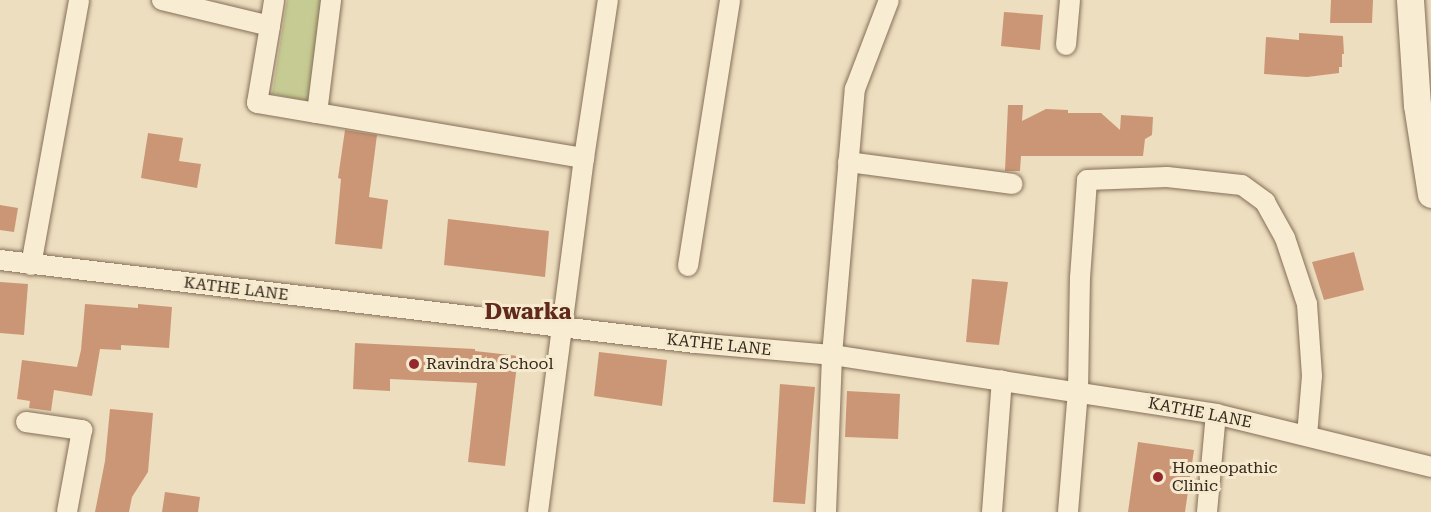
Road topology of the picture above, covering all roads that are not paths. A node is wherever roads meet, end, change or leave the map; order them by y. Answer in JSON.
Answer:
{"nodes":[{"id":1,"x":79,"y":0,"type":"edge"},
{"id":2,"x":162,"y":0,"type":"edge"},
{"id":3,"x":274,"y":0,"type":"edge"},
{"id":4,"x":331,"y":0,"type":"edge"},
{"id":5,"x":608,"y":0,"type":"edge"},
{"id":6,"x":730,"y":0,"type":"edge"},
{"id":7,"x":888,"y":0,"type":"edge"},
{"id":8,"x":1070,"y":0,"type":"edge"},
{"id":9,"x":1410,"y":0,"type":"edge"},
{"id":10,"x":270,"y":26,"type":"junction"},
{"id":11,"x":1066,"y":45,"type":"dead end"},
{"id":12,"x":1424,"y":107,"type":"edge"},
{"id":13,"x":317,"y":113,"type":"junction"},
{"id":14,"x":584,"y":158,"type":"junction"},
{"id":15,"x":848,"y":162,"type":"junction"},
{"id":16,"x":1013,"y":184,"type":"dead end"},
{"id":17,"x":1431,"y":194,"type":"edge"},
{"id":18,"x":0,"y":261,"type":"edge"},
{"id":19,"x":31,"y":265,"type":"junction"},
{"id":20,"x":688,"y":266,"type":"dead end"},
{"id":21,"x":562,"y":327,"type":"junction"},
{"id":22,"x":832,"y":355,"type":"junction"},
{"id":23,"x":1002,"y":380,"type":"junction"},
{"id":24,"x":1078,"y":391,"type":"junction"},
{"id":25,"x":1216,"y":414,"type":"junction"},
{"id":26,"x":26,"y":422,"type":"dead end"},
{"id":27,"x":1307,"y":435,"type":"junction"},
{"id":28,"x":1431,"y":467,"type":"edge"},
{"id":29,"x":67,"y":512,"type":"edge"},
{"id":30,"x":538,"y":512,"type":"edge"},
{"id":31,"x":826,"y":512,"type":"edge"},
{"id":32,"x":992,"y":512,"type":"edge"},
{"id":33,"x":1068,"y":512,"type":"edge"},
{"id":34,"x":1207,"y":512,"type":"edge"}],
"edges":[{"from":1,"to":19,"type":"street"},
{"from":2,"to":10,"type":"street"},
{"from":3,"to":10,"type":"street"},
{"from":4,"to":13,"type":"street"},
{"from":5,"to":14,"type":"street"},
{"from":6,"to":20,"type":"street"},
{"from":7,"to":15,"type":"street"},
{"from":8,"to":11,"type":"street"},
{"from":9,"to":12,"type":"street"},
{"from":10,"to":13,"type":"street"},
{"from":12,"to":17,"type":"street"},
{"from":13,"to":14,"type":"street"},
{"from":14,"to":21,"type":"street"},
{"from":15,"to":16,"type":"street"},
{"from":15,"to":22,"type":"street"},
{"from":18,"to":19,"type":"street","name":"KATHE LANE"},
{"from":19,"to":21,"type":"street","name":"KATHE LANE"},
{"from":21,"to":22,"type":"street","name":"KATHE LANE"},
{"from":21,"to":30,"type":"street"},
{"from":22,"to":23,"type":"street","name":"KATHE LANE"},
{"from":22,"to":31,"type":"street"},
{"from":23,"to":24,"type":"street","name":"KATHE LANE"},
{"from":23,"to":32,"type":"street"},
{"from":24,"to":25,"type":"street","name":"KATHE LANE"},
{"from":24,"to":27,"type":"street"},
{"from":24,"to":33,"type":"street"},
{"from":25,"to":27,"type":"street","name":"KATHE LANE"},
{"from":25,"to":34,"type":"street"},
{"from":26,"to":29,"type":"street"},
{"from":27,"to":28,"type":"street","name":"KATHE LANE"}]}
